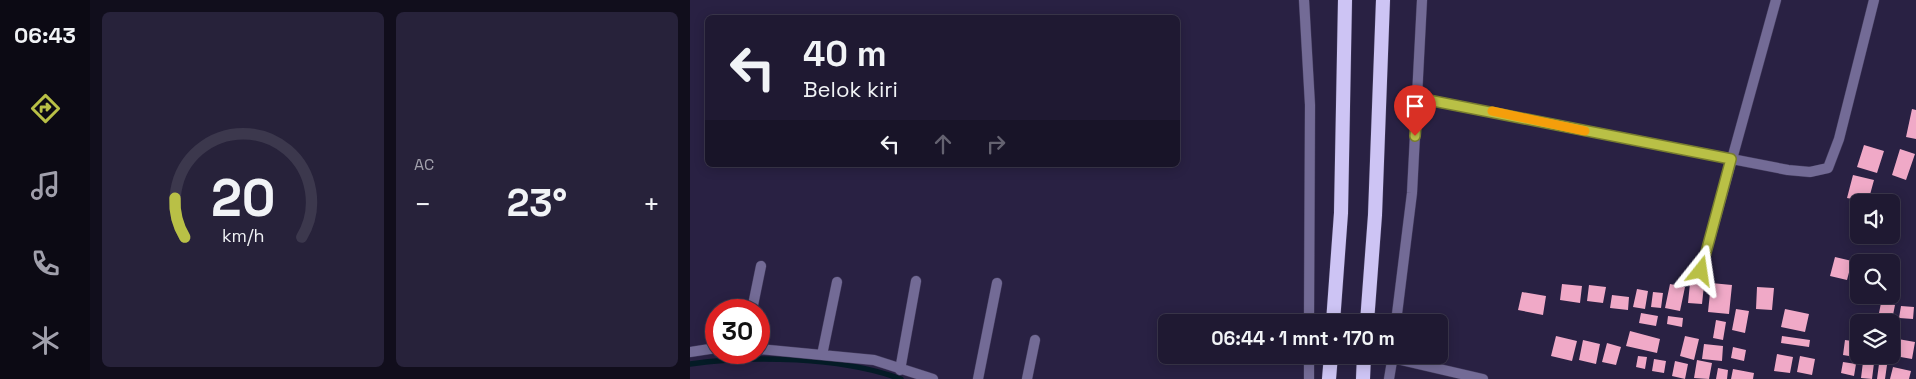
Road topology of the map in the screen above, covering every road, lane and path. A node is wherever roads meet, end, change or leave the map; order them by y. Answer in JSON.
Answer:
{"nodes":[{"id":1,"x":1304,"y":0,"type":"edge"},
{"id":2,"x":1345,"y":0,"type":"edge"},
{"id":3,"x":1383,"y":0,"type":"edge"},
{"id":4,"x":1422,"y":0,"type":"edge"},
{"id":5,"x":1776,"y":0,"type":"edge"},
{"id":6,"x":1874,"y":0,"type":"edge"},
{"id":7,"x":1418,"y":98,"type":"junction"},
{"id":8,"x":1731,"y":159,"type":"junction"},
{"id":9,"x":761,"y":266,"type":"dead end"},
{"id":10,"x":1701,"y":271,"type":"dead end"},
{"id":11,"x":916,"y":281,"type":"dead end"},
{"id":12,"x":837,"y":282,"type":"dead end"},
{"id":13,"x":998,"y":282,"type":"dead end"},
{"id":14,"x":754,"y":299,"type":"edge"},
{"id":15,"x":1309,"y":314,"type":"edge"},
{"id":16,"x":1334,"y":314,"type":"edge"},
{"id":17,"x":1368,"y":314,"type":"edge"},
{"id":18,"x":1397,"y":314,"type":"edge"},
{"id":19,"x":1035,"y":340,"type":"dead end"},
{"id":20,"x":705,"y":350,"type":"edge"},
{"id":21,"x":770,"y":350,"type":"edge"},
{"id":22,"x":690,"y":352,"type":"edge"},
{"id":23,"x":822,"y":355,"type":"junction"},
{"id":24,"x":1309,"y":364,"type":"edge"},
{"id":25,"x":1330,"y":364,"type":"edge"},
{"id":26,"x":1364,"y":364,"type":"edge"},
{"id":27,"x":1391,"y":364,"type":"edge"},
{"id":28,"x":1423,"y":364,"type":"edge"},
{"id":29,"x":900,"y":370,"type":"junction"},
{"id":30,"x":933,"y":379,"type":"edge"},
{"id":31,"x":978,"y":379,"type":"edge"},
{"id":32,"x":1027,"y":379,"type":"edge"},
{"id":33,"x":1309,"y":379,"type":"edge"},
{"id":34,"x":1329,"y":379,"type":"edge"},
{"id":35,"x":1363,"y":379,"type":"edge"},
{"id":36,"x":1389,"y":379,"type":"edge"},
{"id":37,"x":1482,"y":379,"type":"edge"}],
"edges":[{"from":1,"to":15,"type":"street"},
{"from":2,"to":16,"type":"highway"},
{"from":3,"to":17,"type":"highway"},
{"from":4,"to":7,"type":"street"},
{"from":5,"to":8,"type":"street"},
{"from":6,"to":8,"type":"street"},
{"from":7,"to":8,"type":"street"},
{"from":7,"to":18,"type":"street"},
{"from":8,"to":10,"type":"street"},
{"from":9,"to":14,"type":"street"},
{"from":11,"to":29,"type":"street"},
{"from":12,"to":23,"type":"street"},
{"from":13,"to":31,"type":"street"},
{"from":19,"to":32,"type":"street"},
{"from":20,"to":22,"type":"street"},
{"from":21,"to":23,"type":"street"},
{"from":23,"to":29,"type":"street"},
{"from":24,"to":33,"type":"street"},
{"from":25,"to":34,"type":"highway"},
{"from":26,"to":35,"type":"highway"},
{"from":27,"to":36,"type":"street"},
{"from":28,"to":37,"type":"street"},
{"from":29,"to":30,"type":"street"}]}
